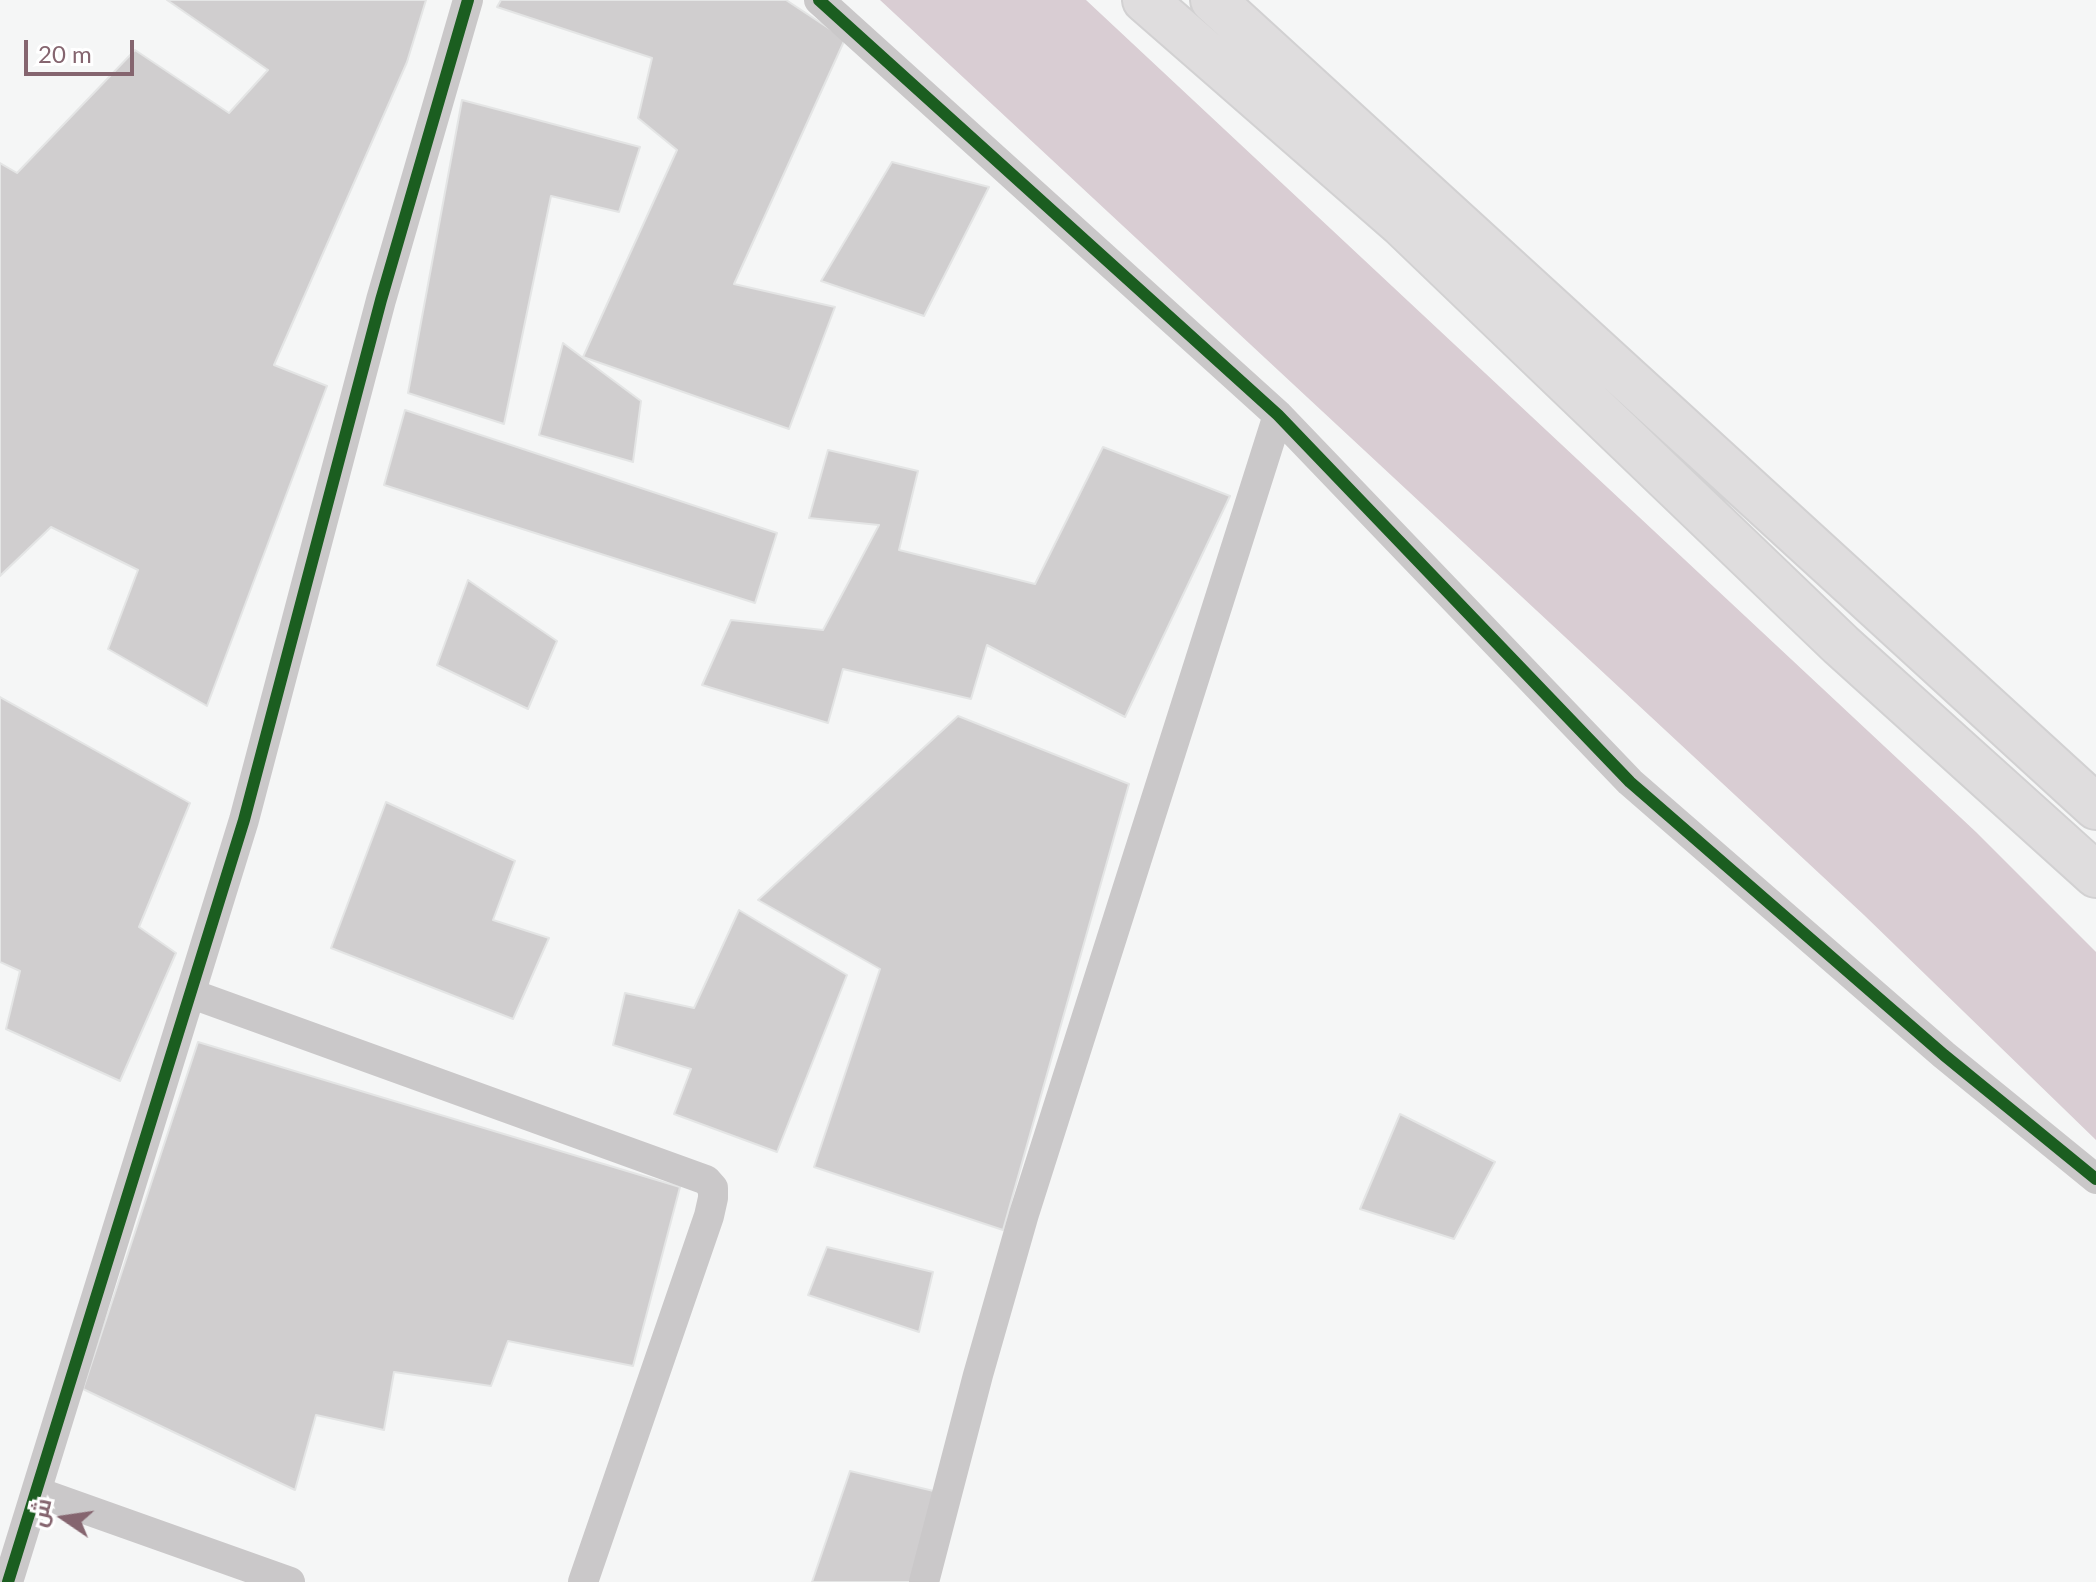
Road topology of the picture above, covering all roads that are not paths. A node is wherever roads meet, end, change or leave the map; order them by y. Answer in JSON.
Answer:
{"nodes":[{"id":1,"x":468,"y":0,"type":"edge"},
{"id":2,"x":819,"y":0,"type":"edge"},
{"id":3,"x":1145,"y":0,"type":"edge"},
{"id":4,"x":1213,"y":0,"type":"edge"},
{"id":5,"x":1495,"y":285,"type":"junction"},
{"id":6,"x":1278,"y":415,"type":"junction"},
{"id":7,"x":2096,"y":807,"type":"edge"},
{"id":8,"x":2096,"y":875,"type":"edge"},
{"id":9,"x":192,"y":994,"type":"junction"},
{"id":10,"x":2096,"y":1179,"type":"edge"},
{"id":11,"x":37,"y":1492,"type":"junction"},
{"id":12,"x":8,"y":1582,"type":"edge"},
{"id":13,"x":290,"y":1582,"type":"edge"},
{"id":14,"x":583,"y":1582,"type":"edge"},
{"id":15,"x":924,"y":1582,"type":"edge"}],
"edges":[{"from":1,"to":9,"type":"street"},
{"from":2,"to":6,"type":"street"},
{"from":3,"to":5,"type":"highway"},
{"from":4,"to":5,"type":"highway"},
{"from":5,"to":7,"type":"highway"},
{"from":5,"to":8,"type":"highway"},
{"from":6,"to":10,"type":"street"},
{"from":6,"to":15,"type":"street"},
{"from":9,"to":11,"type":"street"},
{"from":9,"to":14,"type":"street"},
{"from":11,"to":12,"type":"street"},
{"from":11,"to":13,"type":"street"}]}
